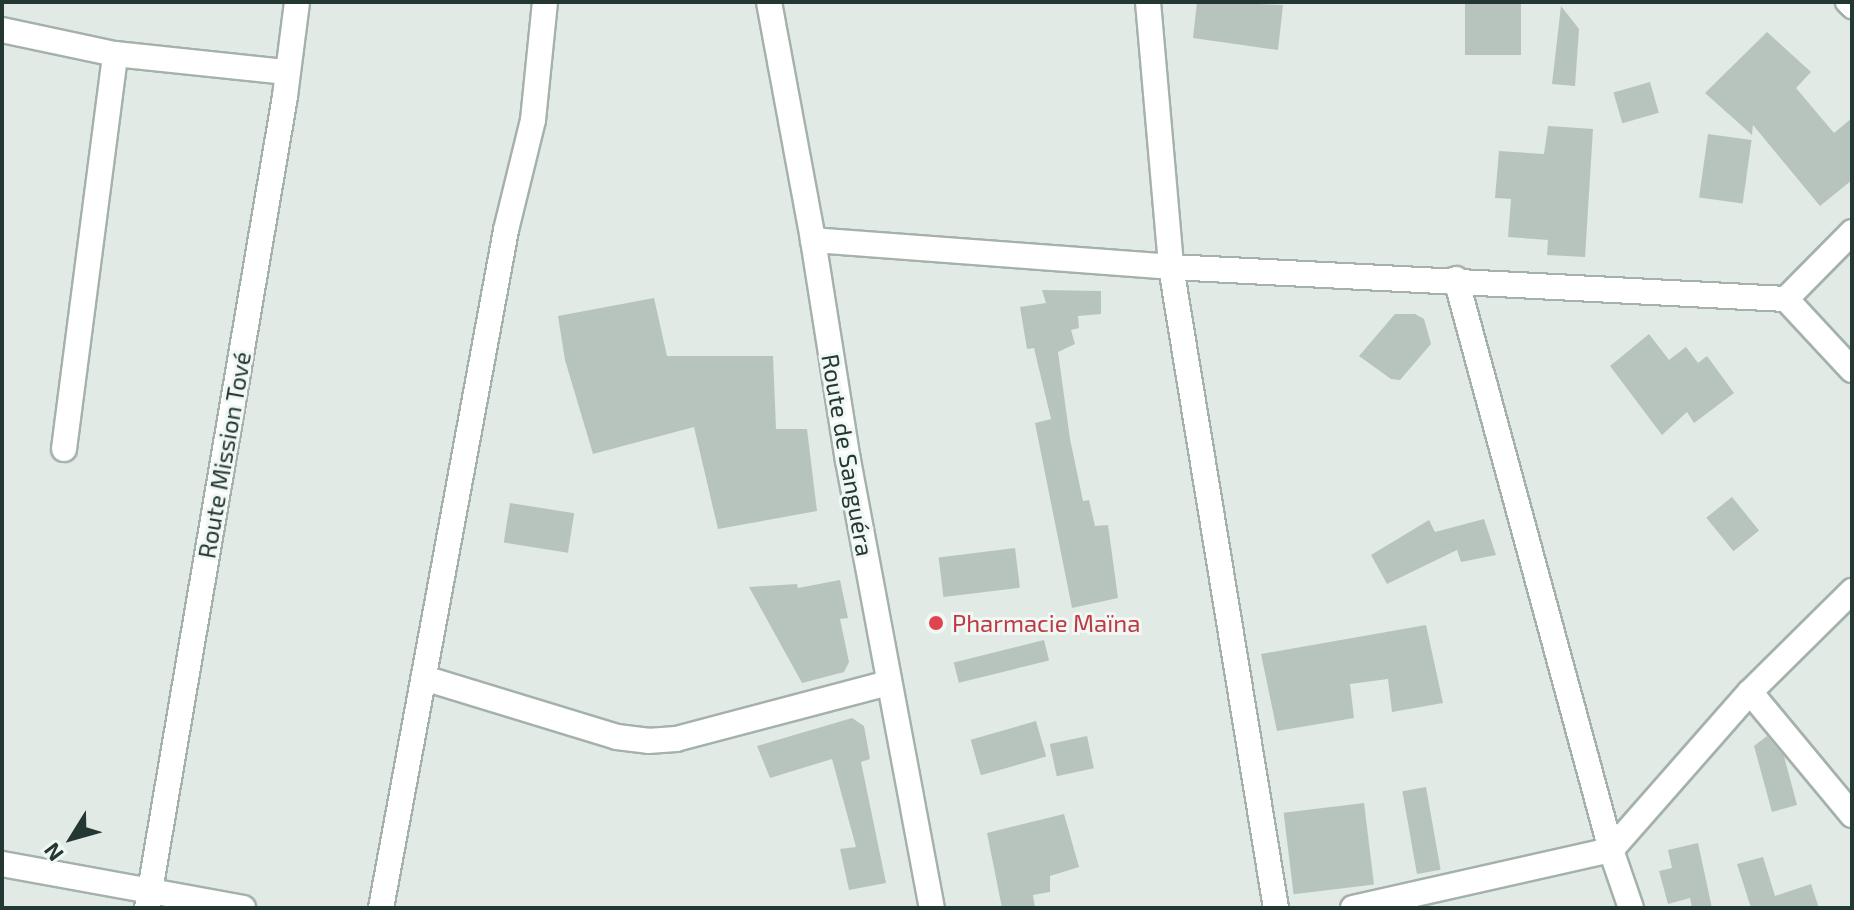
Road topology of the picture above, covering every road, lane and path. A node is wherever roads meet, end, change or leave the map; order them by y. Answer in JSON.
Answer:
{"nodes":[{"id":1,"x":297,"y":2,"type":"edge"},
{"id":2,"x":545,"y":2,"type":"edge"},
{"id":3,"x":769,"y":2,"type":"edge"},
{"id":4,"x":1148,"y":2,"type":"edge"},
{"id":5,"x":2,"y":30,"type":"edge"},
{"id":6,"x":115,"y":54,"type":"junction"},
{"id":7,"x":287,"y":72,"type":"junction"},
{"id":8,"x":1852,"y":232,"type":"edge"},
{"id":9,"x":813,"y":240,"type":"junction"},
{"id":10,"x":1171,"y":267,"type":"junction"},
{"id":11,"x":1456,"y":279,"type":"junction"},
{"id":12,"x":1786,"y":299,"type":"junction"},
{"id":13,"x":1852,"y":370,"type":"edge"},
{"id":14,"x":64,"y":449,"type":"dead end"},
{"id":15,"x":1852,"y":591,"type":"edge"},
{"id":16,"x":424,"y":678,"type":"junction"},
{"id":17,"x":888,"y":683,"type":"junction"},
{"id":18,"x":1750,"y":692,"type":"junction"},
{"id":19,"x":1852,"y":815,"type":"edge"},
{"id":20,"x":1611,"y":850,"type":"junction"},
{"id":21,"x":2,"y":864,"type":"edge"},
{"id":22,"x":149,"y":900,"type":"edge"},
{"id":23,"x":243,"y":908,"type":"edge"},
{"id":24,"x":381,"y":908,"type":"edge"},
{"id":25,"x":932,"y":908,"type":"edge"},
{"id":26,"x":1276,"y":908,"type":"edge"},
{"id":27,"x":1353,"y":908,"type":"edge"},
{"id":28,"x":1631,"y":908,"type":"edge"}],
"edges":[{"from":1,"to":7,"type":"street","name":"Route Mission Tové"},
{"from":2,"to":16,"type":"street"},
{"from":3,"to":9,"type":"street","name":"Route de Sanguéra"},
{"from":4,"to":10,"type":"street"},
{"from":5,"to":6,"type":"street"},
{"from":6,"to":7,"type":"street"},
{"from":6,"to":14,"type":"street"},
{"from":7,"to":22,"type":"street","name":"Route Mission Tové"},
{"from":8,"to":12,"type":"street"},
{"from":9,"to":10,"type":"street"},
{"from":9,"to":17,"type":"street","name":"Route de Sanguéra"},
{"from":10,"to":11,"type":"street"},
{"from":10,"to":26,"type":"street"},
{"from":11,"to":12,"type":"street"},
{"from":11,"to":20,"type":"street"},
{"from":12,"to":13,"type":"street"},
{"from":15,"to":18,"type":"street"},
{"from":16,"to":17,"type":"street"},
{"from":16,"to":24,"type":"street"},
{"from":17,"to":25,"type":"street","name":"Route de Sanguéra"},
{"from":18,"to":19,"type":"street"},
{"from":18,"to":20,"type":"street"},
{"from":20,"to":27,"type":"street"},
{"from":20,"to":28,"type":"street"},
{"from":21,"to":22,"type":"street"},
{"from":22,"to":23,"type":"street"}]}
